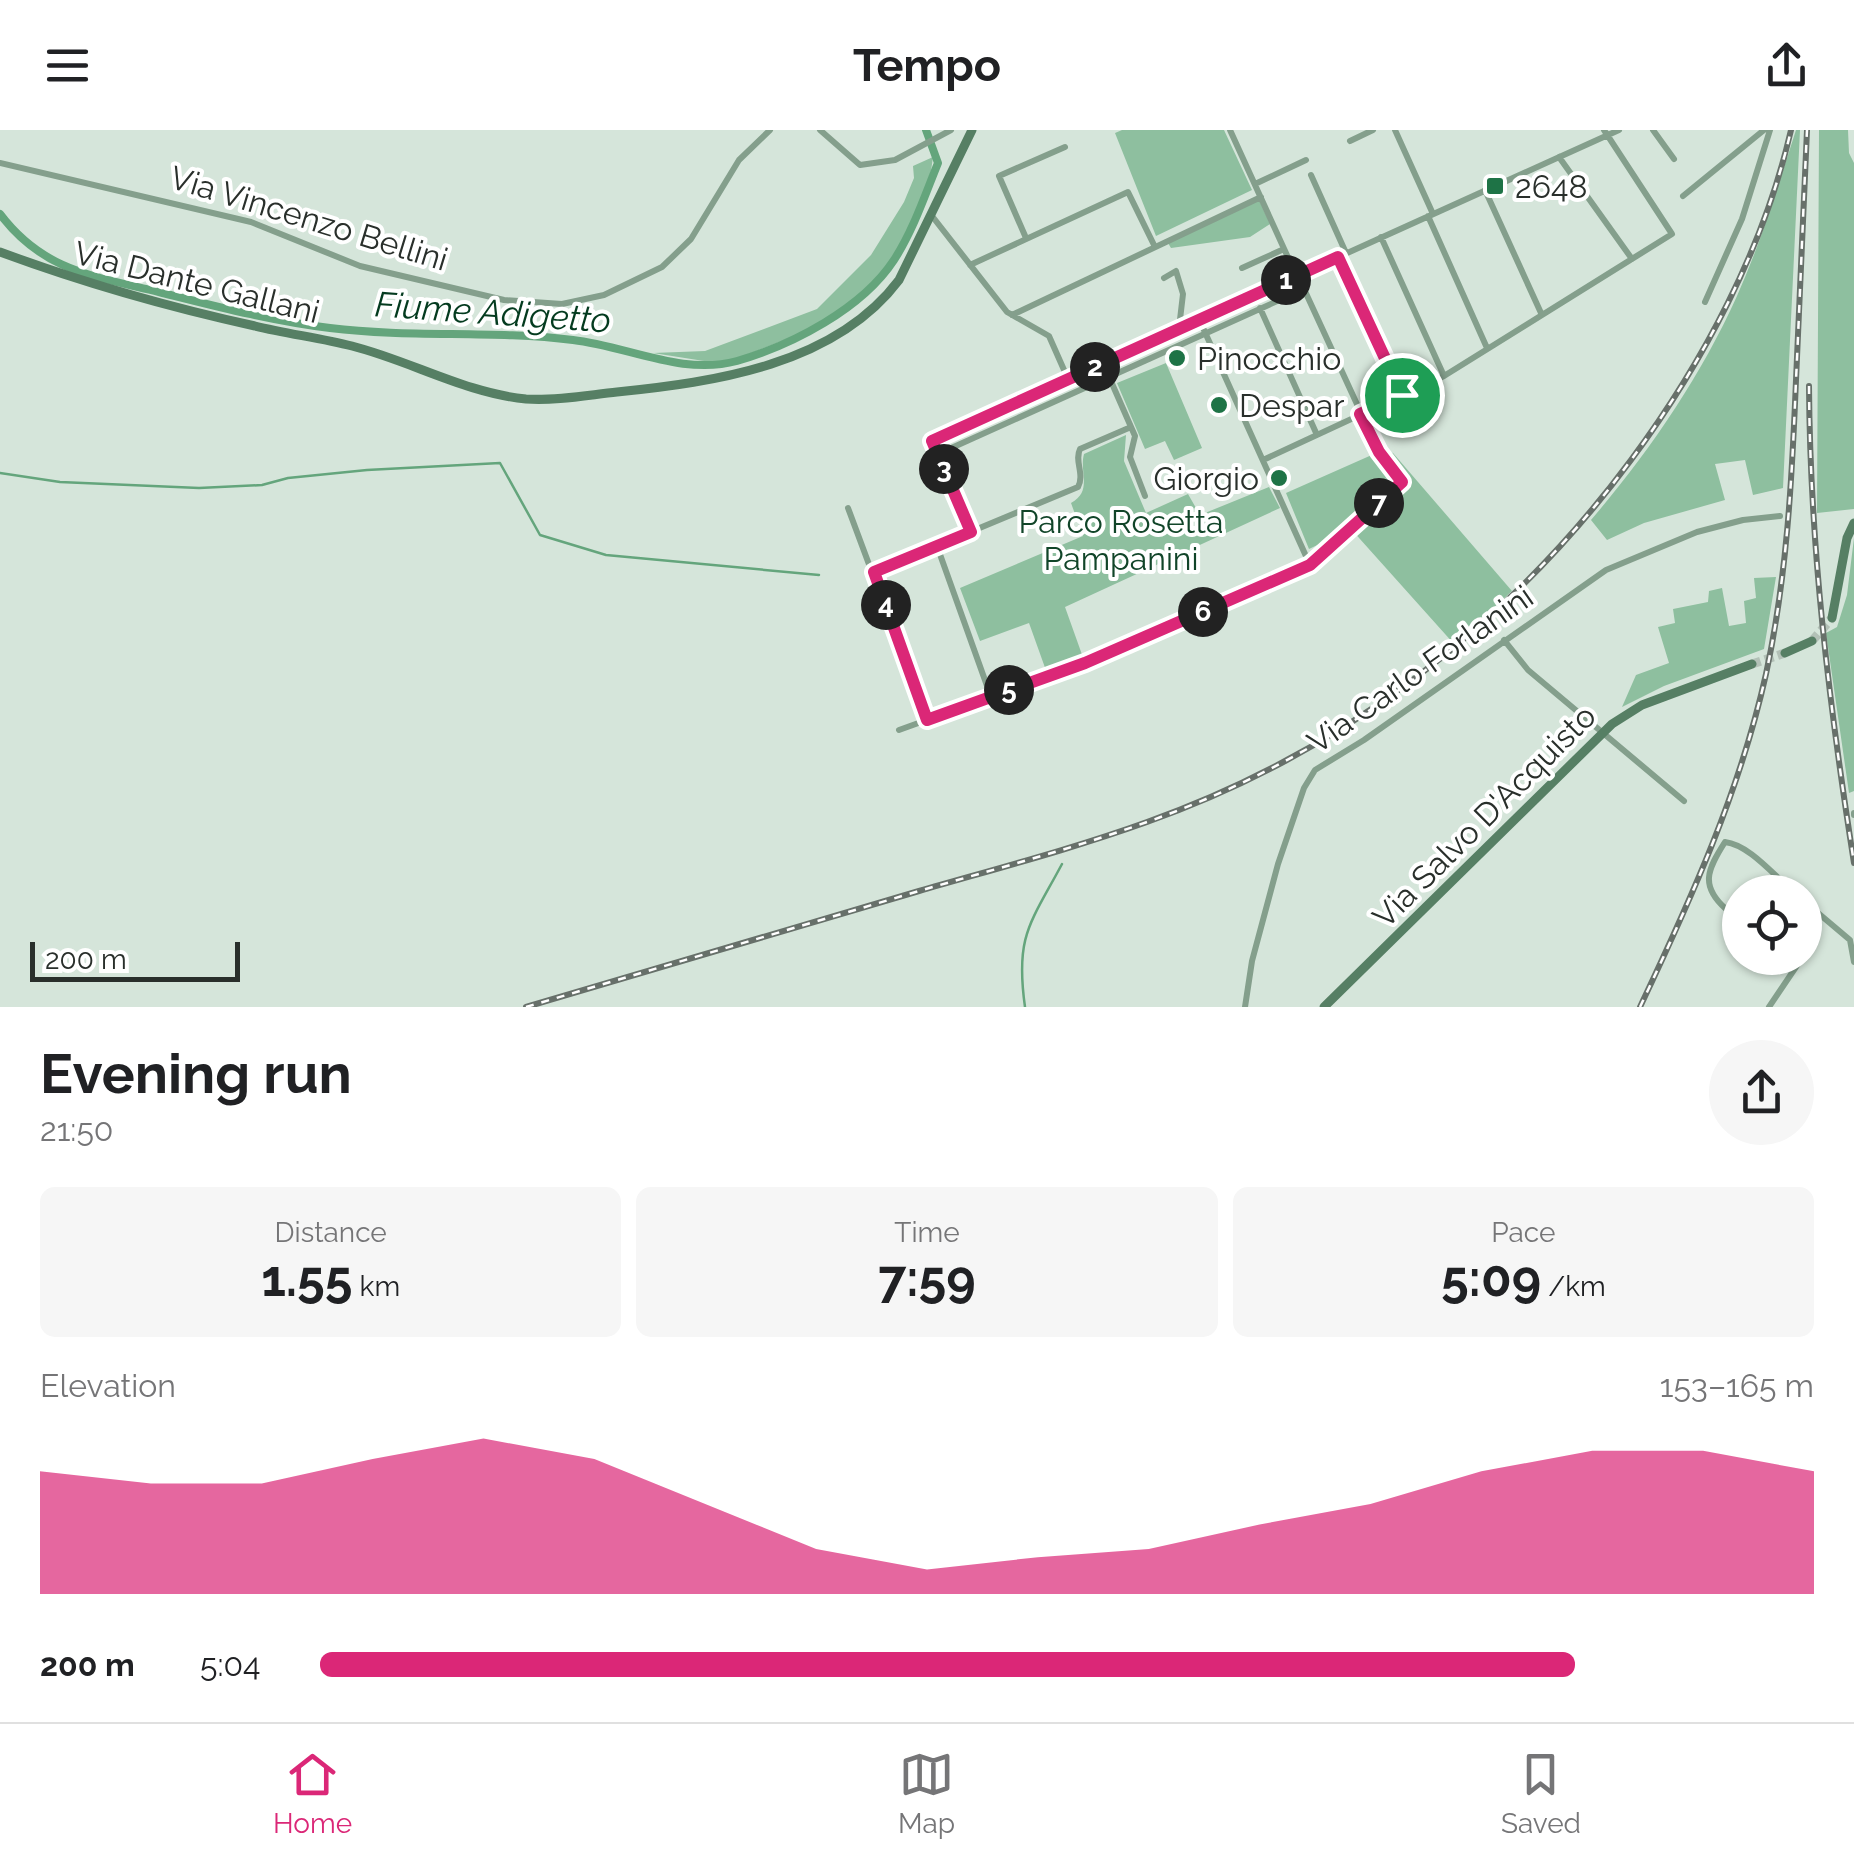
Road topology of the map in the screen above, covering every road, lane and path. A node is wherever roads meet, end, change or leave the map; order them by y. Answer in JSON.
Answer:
{"nodes":[{"id":1,"x":770,"y":130,"type":"edge"},
{"id":2,"x":820,"y":130,"type":"edge"},
{"id":3,"x":951,"y":130,"type":"edge"},
{"id":4,"x":972,"y":130,"type":"edge"},
{"id":5,"x":1230,"y":130,"type":"edge"},
{"id":6,"x":1374,"y":130,"type":"edge"},
{"id":7,"x":1395,"y":130,"type":"edge"},
{"id":8,"x":1619,"y":130,"type":"edge"},
{"id":9,"x":1653,"y":130,"type":"edge"},
{"id":10,"x":1767,"y":130,"type":"edge"},
{"id":11,"x":1606,"y":132,"type":"edge"},
{"id":12,"x":1350,"y":140,"type":"dead end"},
{"id":13,"x":1065,"y":147,"type":"dead end"},
{"id":14,"x":1559,"y":157,"type":"junction"},
{"id":15,"x":1674,"y":159,"type":"dead end"},
{"id":16,"x":1306,"y":160,"type":"dead end"},
{"id":17,"x":0,"y":163,"type":"edge"},
{"id":18,"x":1311,"y":175,"type":"dead end"},
{"id":19,"x":1255,"y":184,"type":"junction"},
{"id":20,"x":1485,"y":190,"type":"junction"},
{"id":21,"x":1683,"y":196,"type":"dead end"},
{"id":22,"x":1261,"y":197,"type":"junction"},
{"id":23,"x":1431,"y":215,"type":"junction"},
{"id":24,"x":932,"y":216,"type":"junction"},
{"id":25,"x":1381,"y":237,"type":"junction"},
{"id":26,"x":1026,"y":238,"type":"junction"},
{"id":27,"x":1154,"y":245,"type":"junction"},
{"id":28,"x":1284,"y":249,"type":"junction"},
{"id":29,"x":0,"y":252,"type":"edge"},
{"id":30,"x":1346,"y":253,"type":"junction"},
{"id":31,"x":1338,"y":257,"type":"junction"},
{"id":32,"x":1632,"y":259,"type":"junction"},
{"id":33,"x":970,"y":265,"type":"junction"},
{"id":34,"x":1242,"y":268,"type":"dead end"},
{"id":35,"x":1296,"y":275,"type":"junction"},
{"id":36,"x":1164,"y":278,"type":"dead end"},
{"id":37,"x":1258,"y":292,"type":"junction"},
{"id":38,"x":1705,"y":302,"type":"dead end"},
{"id":39,"x":1257,"y":310,"type":"junction"},
{"id":40,"x":1541,"y":313,"type":"junction"},
{"id":41,"x":1012,"y":315,"type":"junction"},
{"id":42,"x":1199,"y":319,"type":"junction"},
{"id":43,"x":1178,"y":329,"type":"junction"},
{"id":44,"x":1205,"y":333,"type":"junction"},
{"id":45,"x":1487,"y":348,"type":"junction"},
{"id":46,"x":1103,"y":363,"type":"junction"},
{"id":47,"x":1444,"y":376,"type":"junction"},
{"id":48,"x":1107,"y":378,"type":"junction"},
{"id":49,"x":1068,"y":379,"type":"junction"},
{"id":50,"x":1402,"y":395,"type":"junction"},
{"id":51,"x":1006,"y":407,"type":"junction"},
{"id":52,"x":1360,"y":414,"type":"junction"},
{"id":53,"x":1012,"y":420,"type":"junction"},
{"id":54,"x":1131,"y":427,"type":"junction"},
{"id":55,"x":1317,"y":436,"type":"junction"},
{"id":56,"x":938,"y":454,"type":"junction"},
{"id":57,"x":1263,"y":460,"type":"junction"},
{"id":58,"x":1144,"y":496,"type":"dead end"},
{"id":59,"x":848,"y":508,"type":"dead end"},
{"id":60,"x":1780,"y":516,"type":"dead end"},
{"id":61,"x":1853,"y":526,"type":"edge"},
{"id":62,"x":971,"y":532,"type":"junction"},
{"id":63,"x":937,"y":546,"type":"junction"},
{"id":64,"x":1310,"y":565,"type":"junction"},
{"id":65,"x":874,"y":572,"type":"junction"},
{"id":66,"x":1832,"y":618,"type":"tunnel mouth"},
{"id":67,"x":1504,"y":640,"type":"junction"},
{"id":68,"x":1812,"y":641,"type":"tunnel mouth"},
{"id":69,"x":1785,"y":652,"type":"tunnel mouth"},
{"id":70,"x":1752,"y":664,"type":"tunnel mouth"},
{"id":71,"x":991,"y":697,"type":"junction"},
{"id":72,"x":927,"y":720,"type":"junction"},
{"id":73,"x":899,"y":730,"type":"dead end"},
{"id":74,"x":1603,"y":732,"type":"junction"},
{"id":75,"x":1684,"y":801,"type":"dead end"},
{"id":76,"x":1774,"y":875,"type":"edge"},
{"id":77,"x":1722,"y":906,"type":"edge"},
{"id":78,"x":1822,"y":916,"type":"edge"},
{"id":79,"x":1854,"y":962,"type":"edge"},
{"id":80,"x":1791,"y":975,"type":"edge"},
{"id":81,"x":1245,"y":1007,"type":"edge"},
{"id":82,"x":1324,"y":1007,"type":"edge"},
{"id":83,"x":1769,"y":1007,"type":"edge"}],
"edges":[{"from":1,"to":17,"type":"street","name":"Via Vincenzo Bellini"},
{"from":2,"to":3,"type":"street"},
{"from":4,"to":24,"type":"street","name":"Via Dante Gallani"},
{"from":5,"to":19,"type":"street"},
{"from":6,"to":12,"type":"street"},
{"from":7,"to":23,"type":"street"},
{"from":8,"to":11,"type":"street"},
{"from":9,"to":15,"type":"street"},
{"from":10,"to":21,"type":"street"},
{"from":10,"to":38,"type":"street"},
{"from":11,"to":14,"type":"street"},
{"from":11,"to":32,"type":"street"},
{"from":13,"to":26,"type":"street"},
{"from":14,"to":20,"type":"street"},
{"from":14,"to":32,"type":"street"},
{"from":16,"to":19,"type":"street"},
{"from":18,"to":30,"type":"street"},
{"from":19,"to":22,"type":"street"},
{"from":20,"to":23,"type":"street"},
{"from":20,"to":40,"type":"street"},
{"from":22,"to":27,"type":"street"},
{"from":22,"to":28,"type":"street"},
{"from":23,"to":25,"type":"street"},
{"from":23,"to":45,"type":"street"},
{"from":24,"to":29,"type":"street","name":"Via Dante Gallani"},
{"from":24,"to":33,"type":"street"},
{"from":25,"to":30,"type":"street"},
{"from":25,"to":47,"type":"street"},
{"from":26,"to":27,"type":"street"},
{"from":26,"to":33,"type":"street"},
{"from":27,"to":41,"type":"street"},
{"from":28,"to":34,"type":"street"},
{"from":28,"to":35,"type":"street"},
{"from":30,"to":31,"type":"street"},
{"from":31,"to":35,"type":"street"},
{"from":31,"to":50,"type":"street"},
{"from":32,"to":40,"type":"street"},
{"from":33,"to":41,"type":"street"},
{"from":35,"to":37,"type":"street"},
{"from":36,"to":43,"type":"street"},
{"from":37,"to":39,"type":"street"},
{"from":37,"to":42,"type":"street"},
{"from":39,"to":44,"type":"street"},
{"from":39,"to":52,"type":"street"},
{"from":39,"to":55,"type":"street"},
{"from":40,"to":45,"type":"street"},
{"from":41,"to":49,"type":"street"},
{"from":42,"to":43,"type":"street"},
{"from":42,"to":44,"type":"street"},
{"from":43,"to":46,"type":"street"},
{"from":44,"to":48,"type":"street"},
{"from":44,"to":57,"type":"street"},
{"from":45,"to":47,"type":"street"},
{"from":46,"to":48,"type":"street"},
{"from":46,"to":49,"type":"street"},
{"from":47,"to":50,"type":"street"},
{"from":48,"to":53,"type":"street"},
{"from":48,"to":54,"type":"street"},
{"from":49,"to":51,"type":"street"},
{"from":50,"to":52,"type":"street"},
{"from":51,"to":53,"type":"street"},
{"from":51,"to":56,"type":"street"},
{"from":52,"to":55,"type":"street"},
{"from":52,"to":64,"type":"street"},
{"from":53,"to":56,"type":"street"},
{"from":54,"to":58,"type":"street"},
{"from":54,"to":62,"type":"street"},
{"from":55,"to":57,"type":"street"},
{"from":56,"to":62,"type":"street"},
{"from":57,"to":64,"type":"street"},
{"from":59,"to":65,"type":"street"},
{"from":60,"to":67,"type":"street","name":"Via Carlo Forlanini"},
{"from":61,"to":66,"type":"street"},
{"from":62,"to":63,"type":"street"},
{"from":63,"to":65,"type":"street"},
{"from":63,"to":71,"type":"street"},
{"from":64,"to":71,"type":"street"},
{"from":65,"to":72,"type":"street"},
{"from":67,"to":74,"type":"street"},
{"from":67,"to":81,"type":"street","name":"Via Carlo Forlanini"},
{"from":68,"to":69,"type":"street"},
{"from":70,"to":74,"type":"street","name":"Via Salvo D'Acquisto"},
{"from":71,"to":72,"type":"street"},
{"from":72,"to":73,"type":"street"},
{"from":74,"to":75,"type":"street"},
{"from":74,"to":82,"type":"street","name":"Via Salvo D'Acquisto"},
{"from":76,"to":77,"type":"street"},
{"from":78,"to":79,"type":"street"},
{"from":80,"to":83,"type":"street"}]}
